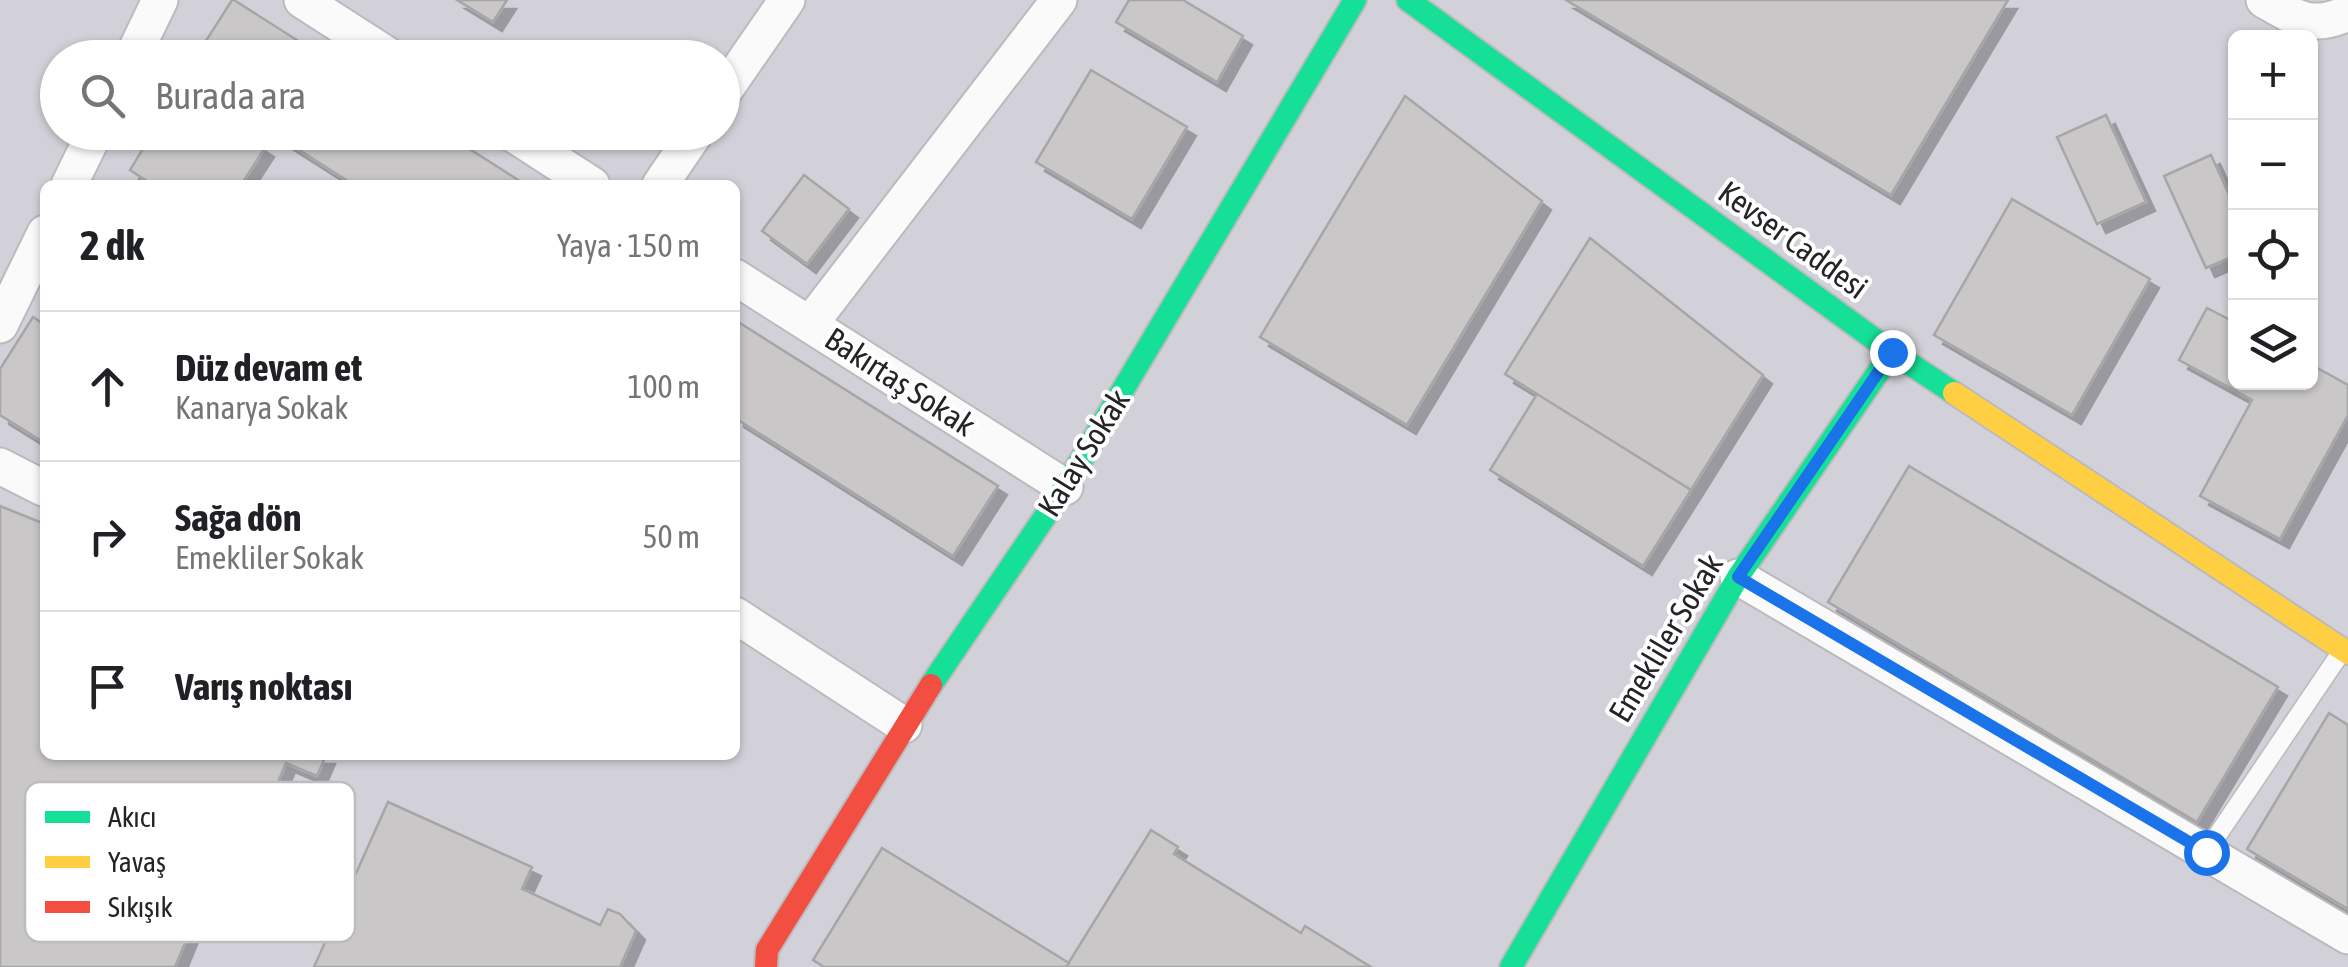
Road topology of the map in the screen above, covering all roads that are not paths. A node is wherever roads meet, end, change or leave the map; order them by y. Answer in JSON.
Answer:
{"nodes":[{"id":1,"x":160,"y":0,"type":"edge"},
{"id":2,"x":302,"y":0,"type":"edge"},
{"id":3,"x":786,"y":0,"type":"edge"},
{"id":4,"x":1058,"y":0,"type":"edge"},
{"id":5,"x":1356,"y":0,"type":"edge"},
{"id":6,"x":1408,"y":0,"type":"edge"},
{"id":7,"x":2264,"y":0,"type":"edge"},
{"id":8,"x":2348,"y":13,"type":"edge"},
{"id":9,"x":141,"y":40,"type":"edge"},
{"id":10,"x":364,"y":40,"type":"edge"},
{"id":11,"x":740,"y":68,"type":"edge"},
{"id":12,"x":86,"y":150,"type":"edge"},
{"id":13,"x":538,"y":150,"type":"edge"},
{"id":14,"x":684,"y":150,"type":"edge"},
{"id":15,"x":73,"y":180,"type":"edge"},
{"id":16,"x":584,"y":180,"type":"edge"},
{"id":17,"x":663,"y":180,"type":"edge"},
{"id":18,"x":40,"y":243,"type":"edge"},
{"id":19,"x":740,"y":279,"type":"edge"},
{"id":20,"x":810,"y":324,"type":"junction"},
{"id":21,"x":0,"y":325,"type":"edge"},
{"id":22,"x":1892,"y":352,"type":"junction"},
{"id":23,"x":0,"y":466,"type":"edge"},
{"id":24,"x":40,"y":486,"type":"edge"},
{"id":25,"x":1065,"y":487,"type":"junction"},
{"id":26,"x":1738,"y":577,"type":"junction"},
{"id":27,"x":740,"y":618,"type":"edge"},
{"id":28,"x":2346,"y":651,"type":"edge"},
{"id":29,"x":904,"y":725,"type":"junction"},
{"id":30,"x":2206,"y":852,"type":"junction"},
{"id":31,"x":2348,"y":936,"type":"edge"},
{"id":32,"x":766,"y":967,"type":"edge"},
{"id":33,"x":1512,"y":967,"type":"edge"}],
"edges":[{"from":1,"to":9,"type":"street"},
{"from":2,"to":10,"type":"street"},
{"from":3,"to":11,"type":"street"},
{"from":4,"to":20,"type":"street"},
{"from":5,"to":25,"type":"street","name":"Kalay Sokak"},
{"from":6,"to":22,"type":"street","name":"Kevser Caddesi"},
{"from":7,"to":8,"type":"street"},
{"from":12,"to":15,"type":"street"},
{"from":13,"to":16,"type":"street"},
{"from":14,"to":17,"type":"street"},
{"from":18,"to":21,"type":"street"},
{"from":19,"to":20,"type":"street","name":"Bakırtaş Sokak"},
{"from":20,"to":25,"type":"street","name":"Bakırtaş Sokak"},
{"from":22,"to":26,"type":"street","name":"Emekliler Sokak"},
{"from":22,"to":28,"type":"street","name":"Kevser Caddesi"},
{"from":23,"to":24,"type":"street"},
{"from":25,"to":29,"type":"street","name":"Kalay Sokak"},
{"from":26,"to":30,"type":"street"},
{"from":26,"to":33,"type":"street","name":"Emekliler Sokak"},
{"from":27,"to":29,"type":"street"},
{"from":28,"to":30,"type":"lane"},
{"from":29,"to":32,"type":"street","name":"Kalay Sokak"},
{"from":30,"to":31,"type":"street"}]}
